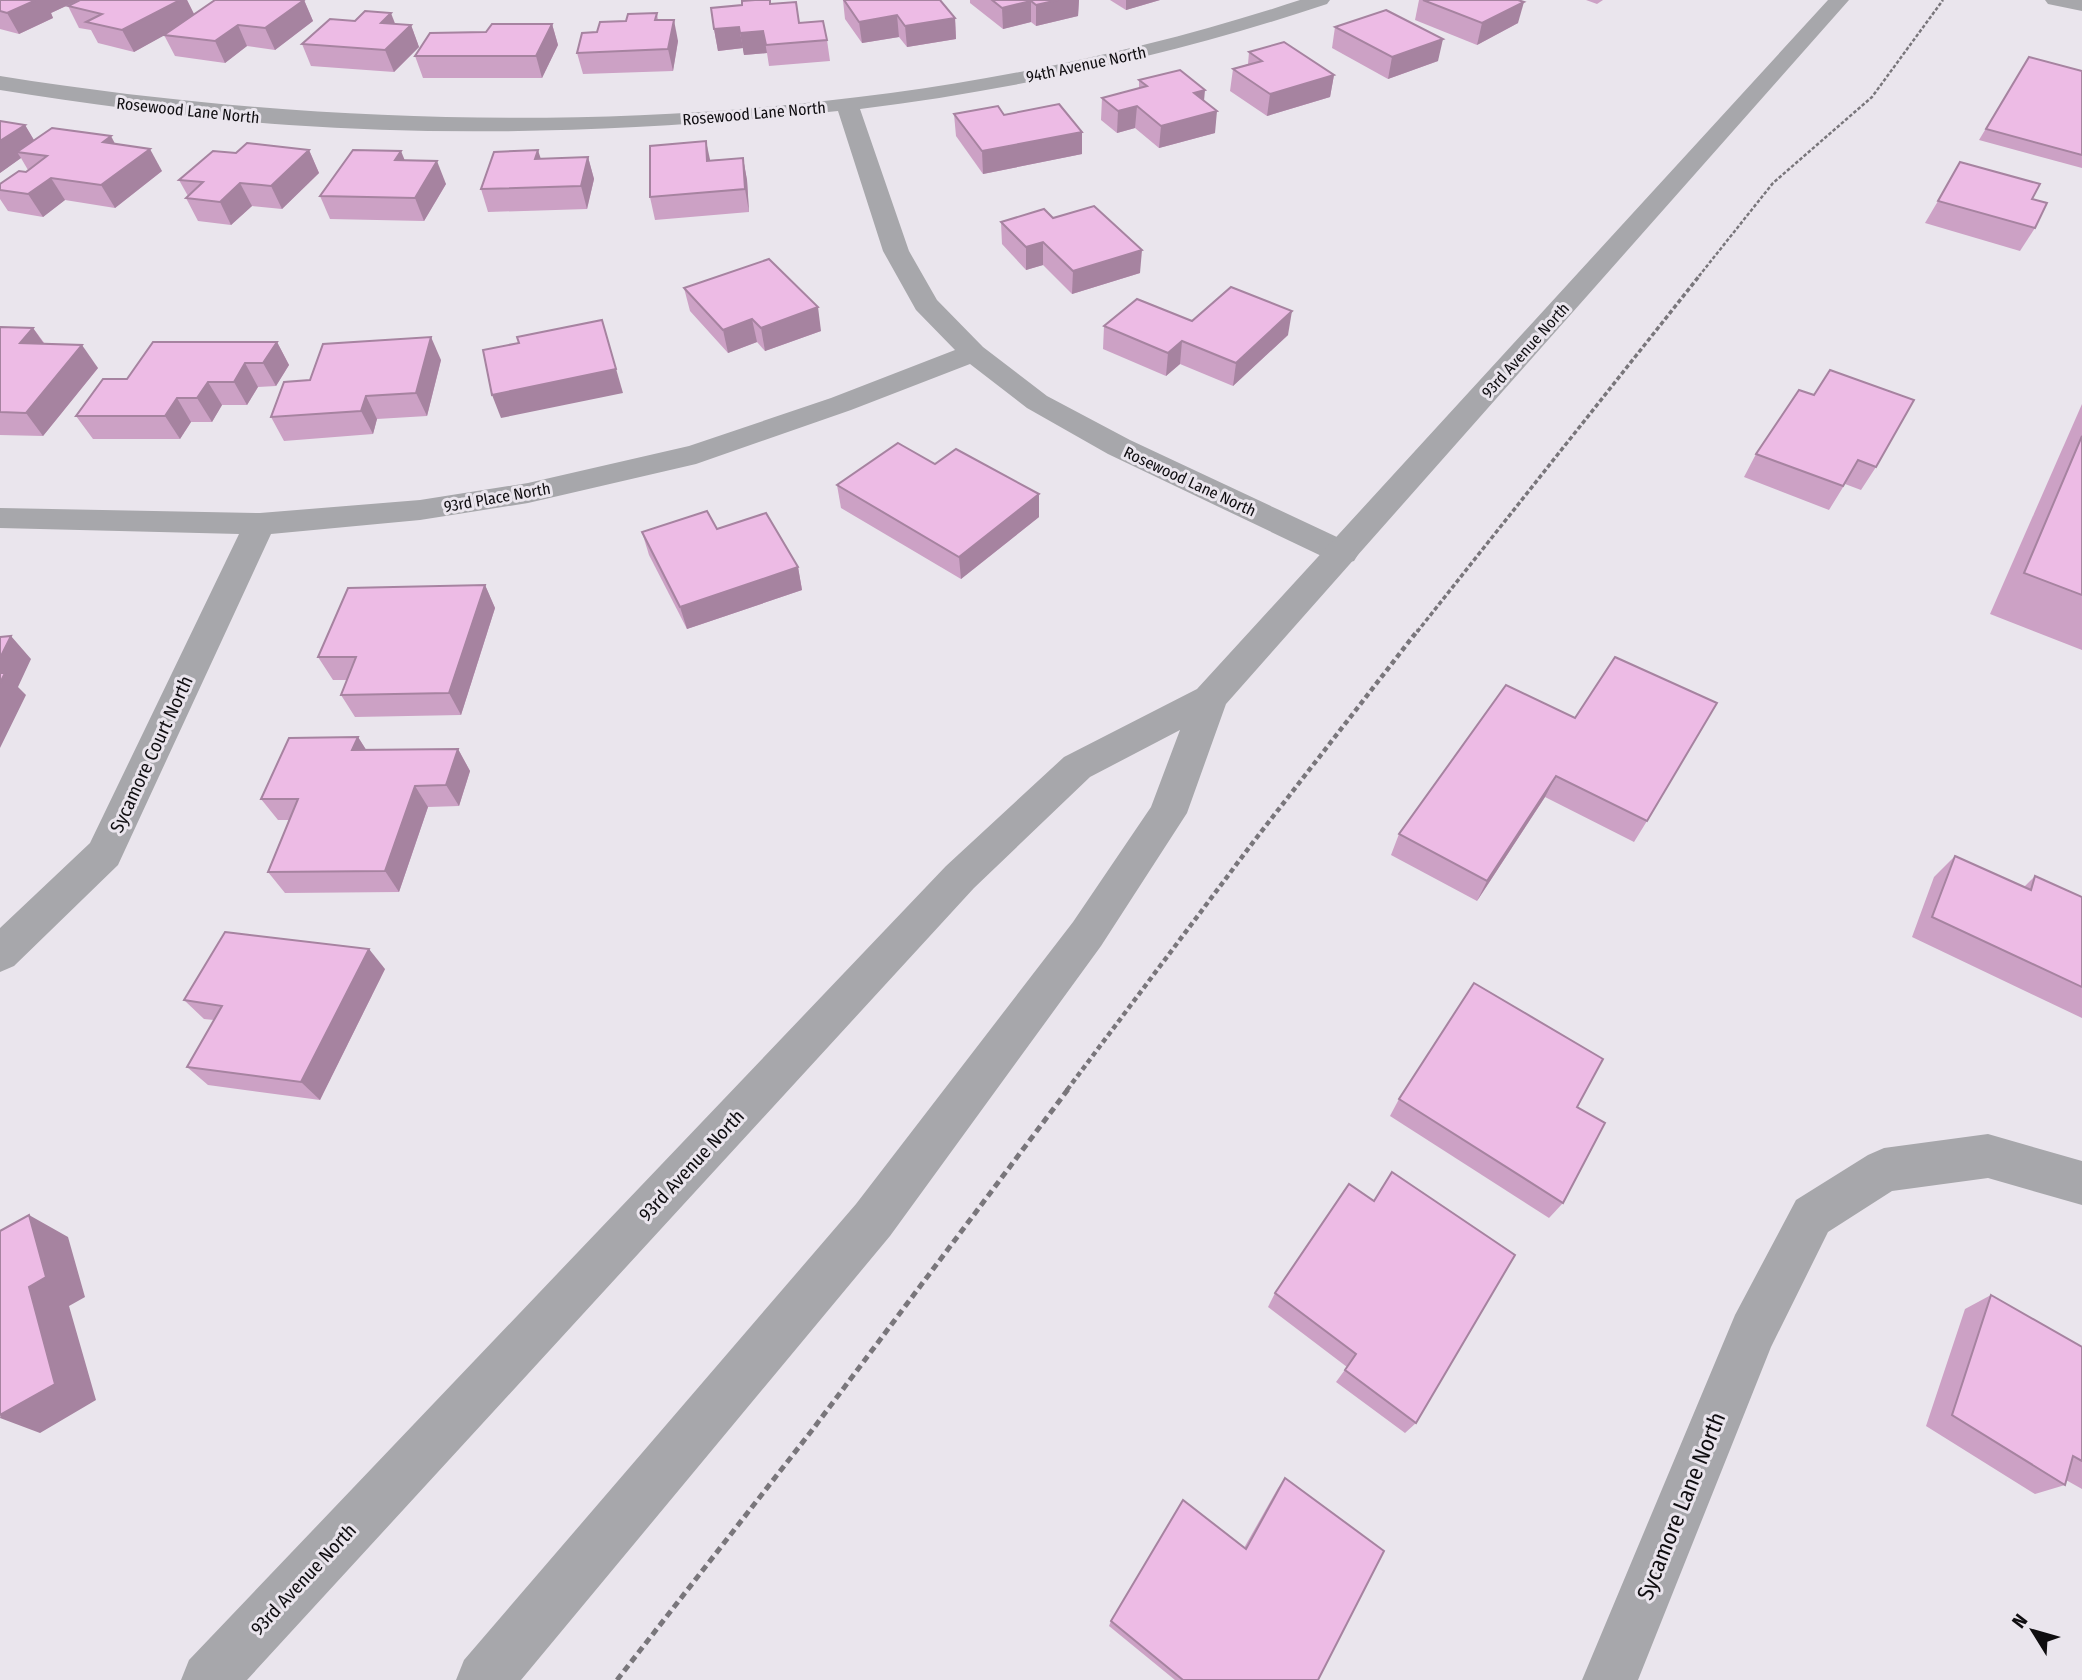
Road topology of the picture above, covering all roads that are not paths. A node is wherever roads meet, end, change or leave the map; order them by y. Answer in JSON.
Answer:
{"nodes":[{"id":1,"x":1320,"y":0,"type":"edge"},
{"id":2,"x":1839,"y":0,"type":"edge"},
{"id":3,"x":2055,"y":0,"type":"edge"},
{"id":4,"x":2082,"y":5,"type":"edge"},
{"id":5,"x":0,"y":83,"type":"edge"},
{"id":6,"x":848,"y":105,"type":"junction"},
{"id":7,"x":973,"y":353,"type":"junction"},
{"id":8,"x":0,"y":518,"type":"edge"},
{"id":9,"x":260,"y":524,"type":"junction"},
{"id":10,"x":1343,"y":552,"type":"junction"},
{"id":11,"x":1210,"y":698,"type":"junction"},
{"id":12,"x":0,"y":954,"type":"edge"},
{"id":13,"x":2082,"y":1183,"type":"edge"},
{"id":14,"x":209,"y":1680,"type":"edge"},
{"id":15,"x":484,"y":1680,"type":"edge"},
{"id":16,"x":1610,"y":1680,"type":"edge"}],
"edges":[{"from":1,"to":6,"type":"street","name":"94th Avenue North"},
{"from":2,"to":10,"type":"street","name":"93rd Avenue North"},
{"from":3,"to":4,"type":"street"},
{"from":5,"to":6,"type":"street","name":"Rosewood Lane North"},
{"from":6,"to":7,"type":"street","name":"Rosewood Lane North"},
{"from":7,"to":9,"type":"street","name":"93rd Place North"},
{"from":7,"to":10,"type":"street","name":"Rosewood Lane North"},
{"from":8,"to":9,"type":"street","name":"93rd Place North"},
{"from":9,"to":12,"type":"street","name":"Sycamore Court North"},
{"from":10,"to":11,"type":"street","name":"93rd Avenue North"},
{"from":11,"to":14,"type":"street","name":"93rd Avenue North"},
{"from":11,"to":15,"type":"street","name":"93rd Avenue North"},
{"from":13,"to":16,"type":"street","name":"Sycamore Lane North"}]}
